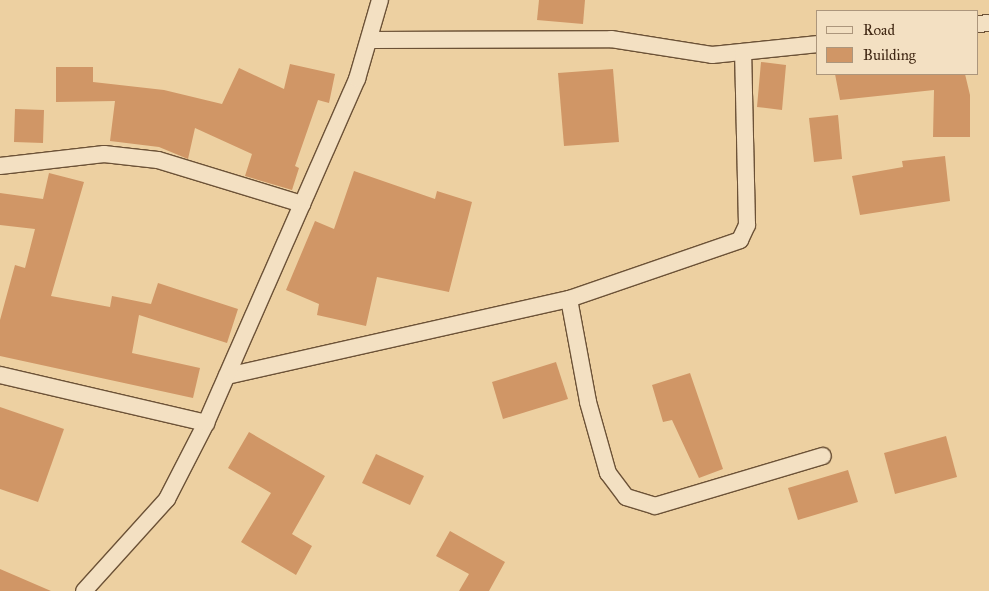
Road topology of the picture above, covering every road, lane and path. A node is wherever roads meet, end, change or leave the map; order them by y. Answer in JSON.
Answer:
{"nodes":[{"id":1,"x":380,"y":0,"type":"edge"},
{"id":2,"x":369,"y":40,"type":"junction"},
{"id":3,"x":816,"y":44,"type":"edge"},
{"id":4,"x":743,"y":53,"type":"junction"},
{"id":5,"x":0,"y":166,"type":"edge"},
{"id":6,"x":302,"y":204,"type":"junction"},
{"id":7,"x":569,"y":299,"type":"junction"},
{"id":8,"x":0,"y":375,"type":"edge"},
{"id":9,"x":226,"y":376,"type":"junction"},
{"id":10,"x":206,"y":423,"type":"junction"},
{"id":11,"x":823,"y":456,"type":"dead end"},
{"id":12,"x":84,"y":591,"type":"edge"}],
"edges":[{"from":1,"to":2,"type":"street"},
{"from":2,"to":4,"type":"street"},
{"from":2,"to":6,"type":"street"},
{"from":3,"to":4,"type":"street"},
{"from":4,"to":7,"type":"street"},
{"from":5,"to":6,"type":"street"},
{"from":6,"to":9,"type":"street"},
{"from":7,"to":9,"type":"street"},
{"from":7,"to":11,"type":"street"},
{"from":8,"to":10,"type":"street"},
{"from":9,"to":10,"type":"street"},
{"from":10,"to":12,"type":"street"}]}
